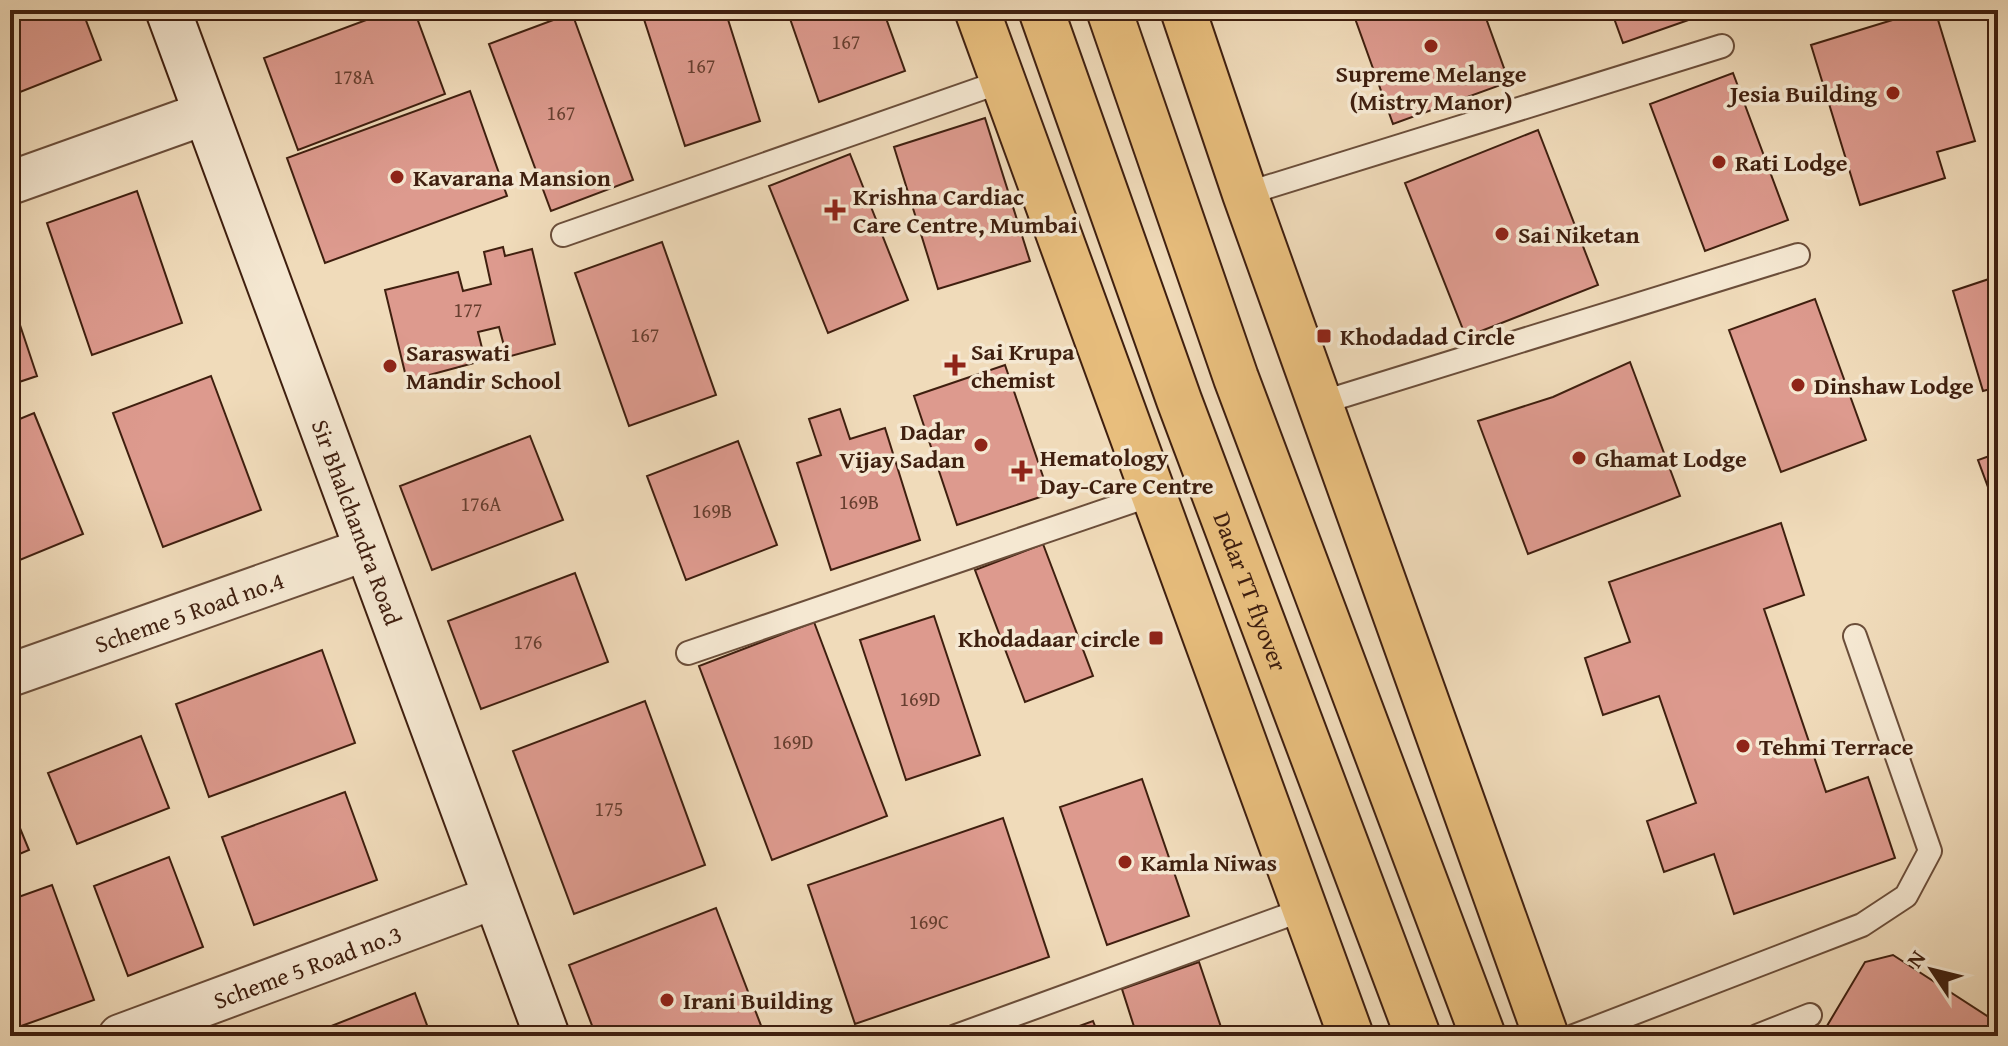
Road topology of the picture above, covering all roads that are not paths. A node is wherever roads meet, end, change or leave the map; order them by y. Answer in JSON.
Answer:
{"nodes":[{"id":1,"x":168,"y":10,"type":"edge"},
{"id":2,"x":977,"y":10,"type":"edge"},
{"id":3,"x":1041,"y":10,"type":"edge"},
{"id":4,"x":1109,"y":10,"type":"edge"},
{"id":5,"x":1183,"y":10,"type":"edge"},
{"id":6,"x":1722,"y":46,"type":"dead end"},
{"id":7,"x":1003,"y":81,"type":"junction"},
{"id":8,"x":206,"y":113,"type":"junction"},
{"id":9,"x":10,"y":183,"type":"edge"},
{"id":10,"x":1245,"y":194,"type":"junction"},
{"id":11,"x":563,"y":235,"type":"dead end"},
{"id":12,"x":1798,"y":255,"type":"dead end"},
{"id":13,"x":1320,"y":403,"type":"junction"},
{"id":14,"x":1154,"y":494,"type":"junction"},
{"id":15,"x":367,"y":549,"type":"junction"},
{"id":16,"x":1855,"y":636,"type":"dead end"},
{"id":17,"x":688,"y":653,"type":"dead end"},
{"id":18,"x":10,"y":675,"type":"edge"},
{"id":19,"x":495,"y":897,"type":"junction"},
{"id":20,"x":1305,"y":909,"type":"junction"},
{"id":21,"x":1810,"y":1015,"type":"dead end"},
{"id":22,"x":120,"y":1036,"type":"edge"},
{"id":23,"x":547,"y":1036,"type":"edge"},
{"id":24,"x":956,"y":1036,"type":"edge"},
{"id":25,"x":1351,"y":1036,"type":"edge"},
{"id":26,"x":1418,"y":1036,"type":"edge"},
{"id":27,"x":1483,"y":1036,"type":"edge"},
{"id":28,"x":1546,"y":1036,"type":"edge"},
{"id":29,"x":1574,"y":1036,"type":"edge"},
{"id":30,"x":1757,"y":1036,"type":"edge"}],
"edges":[{"from":1,"to":8,"type":"street","name":"Sir Bhalchandra Road"},
{"from":2,"to":7,"type":"highway"},
{"from":3,"to":26,"type":"highway","name":"Dadar TT flyover"},
{"from":4,"to":27,"type":"highway"},
{"from":5,"to":10,"type":"highway"},
{"from":6,"to":10,"type":"lane"},
{"from":7,"to":11,"type":"lane"},
{"from":7,"to":14,"type":"highway"},
{"from":8,"to":9,"type":"street"},
{"from":8,"to":15,"type":"street","name":"Sir Bhalchandra Road"},
{"from":10,"to":13,"type":"highway"},
{"from":12,"to":13,"type":"lane"},
{"from":13,"to":28,"type":"highway"},
{"from":14,"to":17,"type":"lane"},
{"from":14,"to":20,"type":"highway"},
{"from":15,"to":18,"type":"street","name":"Scheme 5 Road no.4"},
{"from":15,"to":19,"type":"street","name":"Sir Bhalchandra Road"},
{"from":16,"to":29,"type":"lane"},
{"from":19,"to":22,"type":"street","name":"Scheme 5 Road no.3"},
{"from":19,"to":23,"type":"street","name":"Sir Bhalchandra Road"},
{"from":20,"to":24,"type":"lane"},
{"from":20,"to":25,"type":"highway"},
{"from":21,"to":30,"type":"lane"}]}
